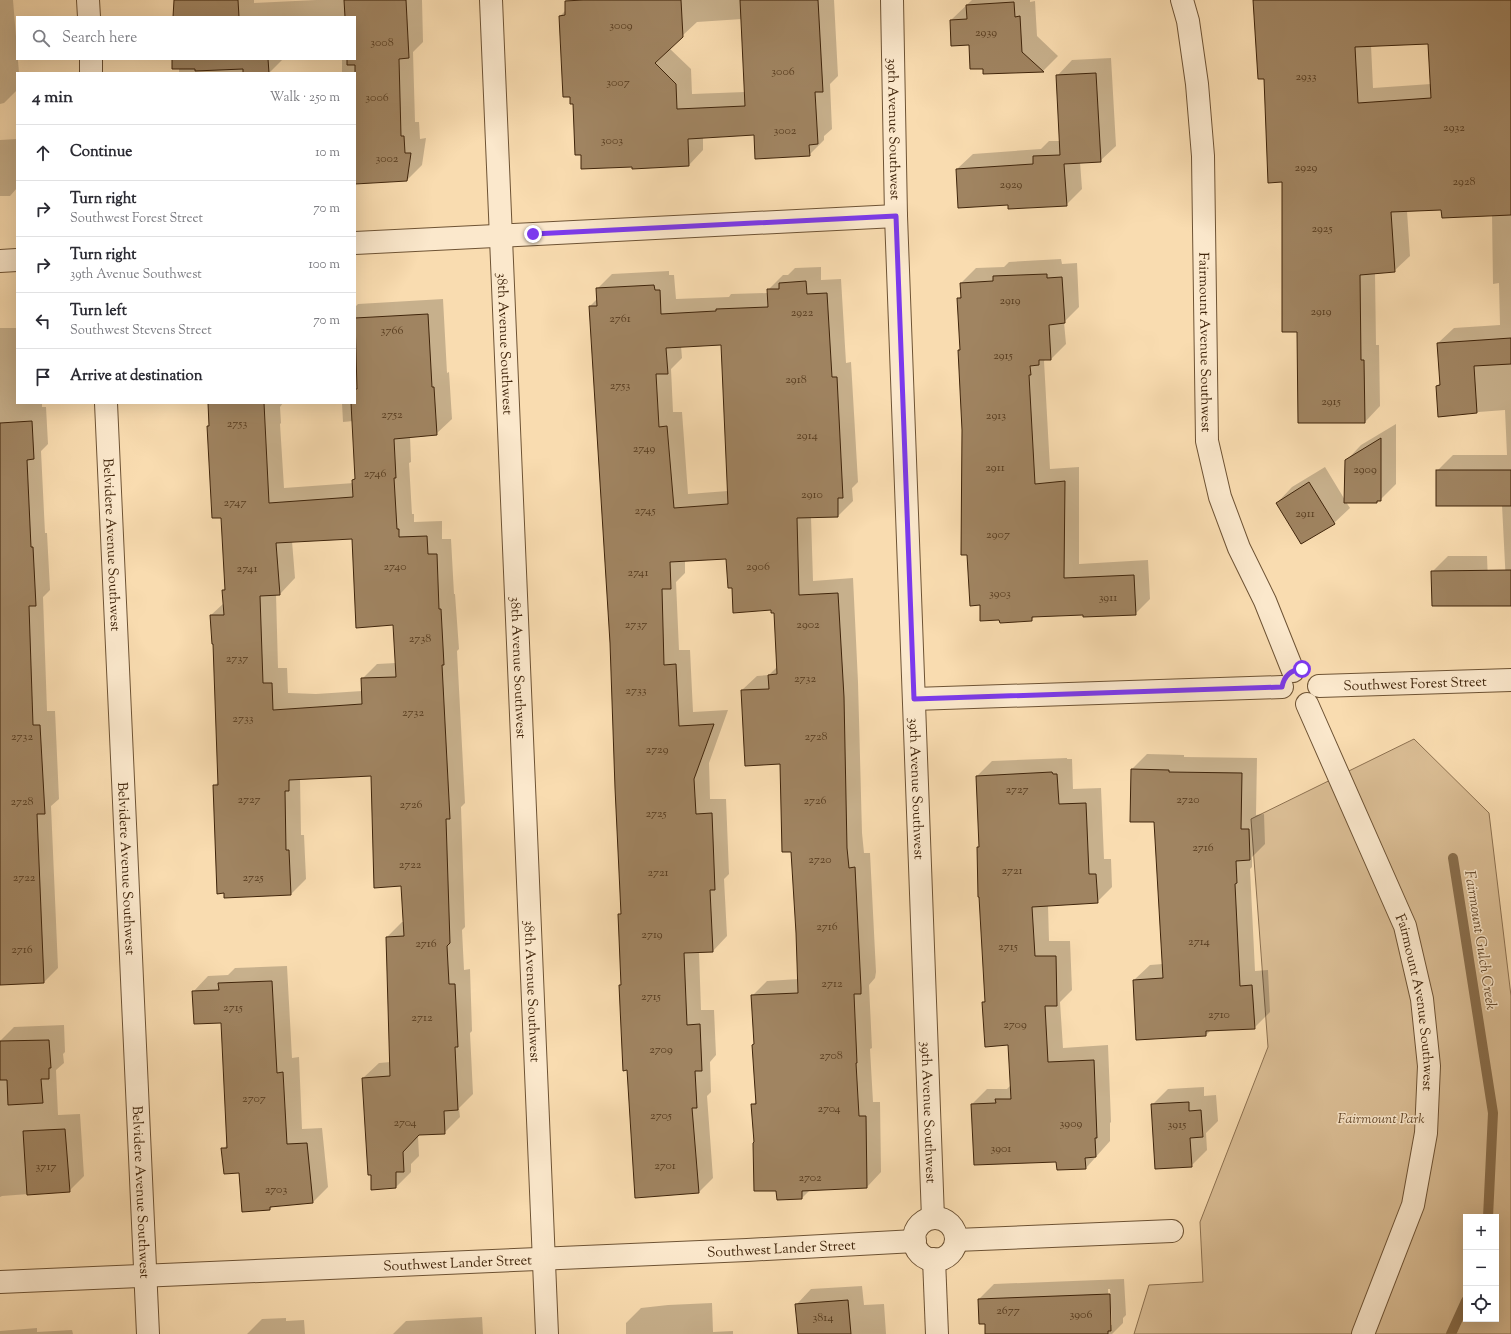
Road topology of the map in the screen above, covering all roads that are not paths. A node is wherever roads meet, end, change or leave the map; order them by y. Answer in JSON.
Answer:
{"nodes":[{"id":1,"x":88,"y":0,"type":"edge"},
{"id":2,"x":491,"y":0,"type":"edge"},
{"id":3,"x":892,"y":0,"type":"edge"},
{"id":4,"x":1182,"y":0,"type":"edge"},
{"id":5,"x":89,"y":16,"type":"edge"},
{"id":6,"x":91,"y":60,"type":"edge"},
{"id":7,"x":92,"y":72,"type":"edge"},
{"id":8,"x":896,"y":216,"type":"junction"},
{"id":9,"x":500,"y":236,"type":"junction"},
{"id":10,"x":356,"y":243,"type":"edge"},
{"id":11,"x":16,"y":260,"type":"edge"},
{"id":12,"x":0,"y":261,"type":"edge"},
{"id":13,"x":106,"y":404,"type":"edge"},
{"id":14,"x":1288,"y":679,"type":"junction"},
{"id":15,"x":1511,"y":680,"type":"edge"},
{"id":16,"x":1313,"y":695,"type":"junction"},
{"id":17,"x":914,"y":699,"type":"junction"},
{"id":18,"x":933,"y":1218,"type":"junction"},
{"id":19,"x":1172,"y":1231,"type":"dead end"},
{"id":20,"x":956,"y":1240,"type":"junction"},
{"id":21,"x":915,"y":1241,"type":"junction"},
{"id":22,"x":544,"y":1259,"type":"junction"},
{"id":23,"x":934,"y":1259,"type":"junction"},
{"id":24,"x":146,"y":1276,"type":"junction"},
{"id":25,"x":0,"y":1282,"type":"edge"},
{"id":26,"x":148,"y":1334,"type":"edge"},
{"id":27,"x":547,"y":1334,"type":"edge"},
{"id":28,"x":937,"y":1334,"type":"edge"},
{"id":29,"x":1363,"y":1334,"type":"edge"}],
"edges":[{"from":1,"to":5,"type":"street"},
{"from":2,"to":9,"type":"street","name":"38th Avenue Southwest"},
{"from":3,"to":8,"type":"street","name":"39th Avenue Southwest"},
{"from":4,"to":14,"type":"street","name":"Fairmount Avenue Southwest"},
{"from":6,"to":7,"type":"street"},
{"from":8,"to":9,"type":"street"},
{"from":8,"to":17,"type":"street","name":"39th Avenue Southwest"},
{"from":9,"to":10,"type":"street"},
{"from":9,"to":22,"type":"street","name":"38th Avenue Southwest"},
{"from":11,"to":12,"type":"street"},
{"from":13,"to":24,"type":"street","name":"Belvidere Avenue Southwest"},
{"from":14,"to":16,"type":"street"},
{"from":14,"to":16,"type":"street"},
{"from":14,"to":17,"type":"street"},
{"from":15,"to":16,"type":"street","name":"Southwest Forest Street"},
{"from":16,"to":29,"type":"street","name":"Fairmount Avenue Southwest"},
{"from":17,"to":18,"type":"street","name":"39th Avenue Southwest"},
{"from":18,"to":20,"type":"street"},
{"from":18,"to":21,"type":"street"},
{"from":19,"to":20,"type":"street"},
{"from":20,"to":23,"type":"street"},
{"from":21,"to":22,"type":"street","name":"Southwest Lander Street"},
{"from":21,"to":23,"type":"street"},
{"from":22,"to":24,"type":"street","name":"Southwest Lander Street"},
{"from":22,"to":27,"type":"street","name":"38th Avenue Southwest"},
{"from":23,"to":28,"type":"street"},
{"from":24,"to":25,"type":"street","name":"Southwest Lander Street"},
{"from":24,"to":26,"type":"street","name":"Belvidere Avenue Southwest"}]}
